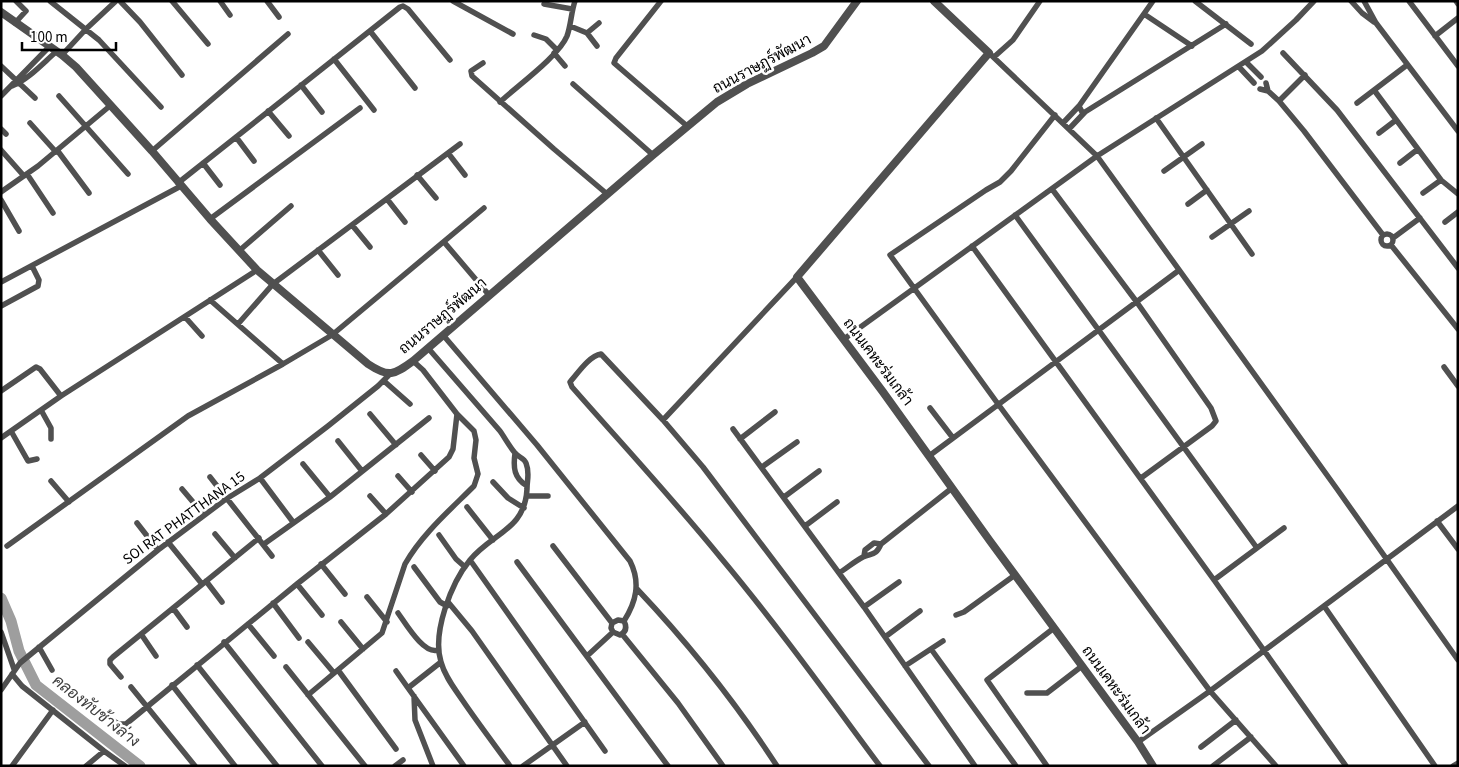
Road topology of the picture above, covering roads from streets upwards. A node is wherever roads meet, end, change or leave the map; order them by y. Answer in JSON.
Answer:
{"nodes":[{"id":1,"x":16,"y":1,"type":"edge"},
{"id":2,"x":50,"y":1,"type":"edge"},
{"id":3,"x":116,"y":1,"type":"edge"},
{"id":4,"x":120,"y":1,"type":"edge"},
{"id":5,"x":172,"y":1,"type":"edge"},
{"id":6,"x":220,"y":1,"type":"edge"},
{"id":7,"x":267,"y":1,"type":"edge"},
{"id":8,"x":575,"y":1,"type":"edge"},
{"id":9,"x":661,"y":1,"type":"edge"},
{"id":10,"x":857,"y":1,"type":"edge"},
{"id":11,"x":1040,"y":1,"type":"edge"},
{"id":12,"x":1154,"y":1,"type":"edge"},
{"id":13,"x":1195,"y":1,"type":"edge"},
{"id":14,"x":1314,"y":1,"type":"edge"},
{"id":15,"x":1351,"y":1,"type":"edge"},
{"id":16,"x":1364,"y":1,"type":"edge"},
{"id":17,"x":1408,"y":1,"type":"edge"},
{"id":18,"x":454,"y":2,"type":"edge"},
{"id":19,"x":937,"y":3,"type":"edge"},
{"id":20,"x":544,"y":4,"type":"dead end"},
{"id":21,"x":572,"y":9,"type":"junction"},
{"id":22,"x":1,"y":12,"type":"edge"},
{"id":23,"x":1144,"y":14,"type":"junction"},
{"id":24,"x":230,"y":15,"type":"dead end"},
{"id":25,"x":279,"y":17,"type":"dead end"},
{"id":26,"x":1458,"y":18,"type":"edge"},
{"id":27,"x":15,"y":23,"type":"junction"},
{"id":28,"x":598,"y":23,"type":"dead end"},
{"id":29,"x":1376,"y":23,"type":"junction"},
{"id":30,"x":1226,"y":24,"type":"junction"},
{"id":31,"x":570,"y":26,"type":"junction"},
{"id":32,"x":86,"y":29,"type":"junction"},
{"id":33,"x":370,"y":31,"type":"junction"},
{"id":34,"x":587,"y":33,"type":"junction"},
{"id":35,"x":288,"y":34,"type":"dead end"},
{"id":36,"x":513,"y":34,"type":"dead end"},
{"id":37,"x":534,"y":35,"type":"dead end"},
{"id":38,"x":1435,"y":36,"type":"junction"},
{"id":39,"x":208,"y":44,"type":"dead end"},
{"id":40,"x":1251,"y":44,"type":"dead end"},
{"id":41,"x":597,"y":46,"type":"dead end"},
{"id":42,"x":1192,"y":46,"type":"junction"},
{"id":43,"x":56,"y":51,"type":"junction"},
{"id":44,"x":555,"y":51,"type":"junction"},
{"id":45,"x":1283,"y":54,"type":"dead end"},
{"id":46,"x":991,"y":55,"type":"junction"},
{"id":47,"x":334,"y":59,"type":"junction"},
{"id":48,"x":450,"y":60,"type":"dead end"},
{"id":49,"x":1246,"y":62,"type":"junction"},
{"id":50,"x":482,"y":63,"type":"dead end"},
{"id":51,"x":1407,"y":65,"type":"junction"},
{"id":52,"x":1,"y":66,"type":"edge"},
{"id":53,"x":565,"y":66,"type":"dead end"},
{"id":54,"x":1458,"y":66,"type":"edge"},
{"id":55,"x":1239,"y":67,"type":"junction"},
{"id":56,"x":182,"y":75,"type":"dead end"},
{"id":57,"x":1305,"y":75,"type":"junction"},
{"id":58,"x":1261,"y":77,"type":"dead end"},
{"id":59,"x":18,"y":81,"type":"junction"},
{"id":60,"x":1254,"y":83,"type":"dead end"},
{"id":61,"x":1266,"y":83,"type":"dead end"},
{"id":62,"x":572,"y":84,"type":"dead end"},
{"id":63,"x":301,"y":85,"type":"junction"},
{"id":64,"x":415,"y":88,"type":"dead end"},
{"id":65,"x":1260,"y":89,"type":"dead end"},
{"id":66,"x":1374,"y":90,"type":"junction"},
{"id":67,"x":1268,"y":91,"type":"junction"},
{"id":68,"x":1,"y":96,"type":"edge"},
{"id":69,"x":59,"y":96,"type":"dead end"},
{"id":70,"x":35,"y":98,"type":"dead end"},
{"id":71,"x":1279,"y":101,"type":"junction"},
{"id":72,"x":500,"y":102,"type":"junction"},
{"id":73,"x":1357,"y":103,"type":"dead end"},
{"id":74,"x":111,"y":105,"type":"junction"},
{"id":75,"x":1079,"y":106,"type":"junction"},
{"id":76,"x":161,"y":107,"type":"dead end"},
{"id":77,"x":360,"y":108,"type":"dead end"},
{"id":78,"x":374,"y":110,"type":"dead end"},
{"id":79,"x":268,"y":111,"type":"junction"},
{"id":80,"x":322,"y":112,"type":"dead end"},
{"id":81,"x":1085,"y":112,"type":"junction"},
{"id":82,"x":1055,"y":115,"type":"junction"},
{"id":83,"x":1156,"y":118,"type":"junction"},
{"id":84,"x":1396,"y":120,"type":"junction"},
{"id":85,"x":30,"y":123,"type":"dead end"},
{"id":86,"x":1063,"y":123,"type":"junction"},
{"id":87,"x":86,"y":126,"type":"junction"},
{"id":88,"x":687,"y":126,"type":"junction"},
{"id":89,"x":1069,"y":128,"type":"junction"},
{"id":90,"x":1,"y":129,"type":"edge"},
{"id":91,"x":1458,"y":131,"type":"edge"},
{"id":92,"x":1378,"y":133,"type":"dead end"},
{"id":93,"x":6,"y":134,"type":"dead end"},
{"id":94,"x":289,"y":136,"type":"dead end"},
{"id":95,"x":236,"y":137,"type":"junction"},
{"id":96,"x":460,"y":144,"type":"dead end"},
{"id":97,"x":1202,"y":144,"type":"dead end"},
{"id":98,"x":1418,"y":149,"type":"junction"},
{"id":99,"x":1,"y":150,"type":"edge"},
{"id":100,"x":57,"y":151,"type":"junction"},
{"id":101,"x":152,"y":151,"type":"junction"},
{"id":102,"x":448,"y":153,"type":"junction"},
{"id":103,"x":653,"y":154,"type":"junction"},
{"id":104,"x":1097,"y":156,"type":"junction"},
{"id":105,"x":1183,"y":157,"type":"junction"},
{"id":106,"x":254,"y":161,"type":"dead end"},
{"id":107,"x":203,"y":163,"type":"junction"},
{"id":108,"x":1400,"y":163,"type":"dead end"},
{"id":109,"x":1164,"y":171,"type":"dead end"},
{"id":110,"x":128,"y":174,"type":"dead end"},
{"id":111,"x":26,"y":175,"type":"junction"},
{"id":112,"x":417,"y":175,"type":"junction"},
{"id":113,"x":465,"y":175,"type":"dead end"},
{"id":114,"x":1441,"y":180,"type":"junction"},
{"id":115,"x":180,"y":184,"type":"junction"},
{"id":116,"x":220,"y":185,"type":"dead end"},
{"id":117,"x":1455,"y":187,"type":"edge"},
{"id":118,"x":1052,"y":189,"type":"junction"},
{"id":119,"x":1207,"y":190,"type":"junction"},
{"id":120,"x":1,"y":192,"type":"edge"},
{"id":121,"x":1423,"y":193,"type":"dead end"},
{"id":122,"x":89,"y":194,"type":"dead end"},
{"id":123,"x":607,"y":194,"type":"junction"},
{"id":124,"x":1458,"y":194,"type":"edge"},
{"id":125,"x":436,"y":198,"type":"dead end"},
{"id":126,"x":386,"y":199,"type":"junction"},
{"id":127,"x":1,"y":200,"type":"edge"},
{"id":128,"x":1188,"y":204,"type":"dead end"},
{"id":129,"x":291,"y":206,"type":"dead end"},
{"id":130,"x":484,"y":208,"type":"dead end"},
{"id":131,"x":1249,"y":211,"type":"dead end"},
{"id":132,"x":1458,"y":212,"type":"edge"},
{"id":133,"x":52,"y":213,"type":"dead end"},
{"id":134,"x":1015,"y":215,"type":"junction"},
{"id":135,"x":1420,"y":218,"type":"junction"},
{"id":136,"x":210,"y":219,"type":"junction"},
{"id":137,"x":405,"y":222,"type":"dead end"},
{"id":138,"x":1445,"y":222,"type":"dead end"},
{"id":139,"x":1231,"y":223,"type":"junction"},
{"id":140,"x":352,"y":224,"type":"junction"},
{"id":141,"x":19,"y":231,"type":"dead end"},
{"id":142,"x":1383,"y":235,"type":"junction"},
{"id":143,"x":1212,"y":237,"type":"dead end"},
{"id":144,"x":1392,"y":241,"type":"junction"},
{"id":145,"x":444,"y":242,"type":"junction"},
{"id":146,"x":972,"y":246,"type":"junction"},
{"id":147,"x":370,"y":247,"type":"dead end"},
{"id":148,"x":240,"y":250,"type":"junction"},
{"id":149,"x":318,"y":250,"type":"junction"},
{"id":150,"x":1252,"y":254,"type":"dead end"},
{"id":151,"x":32,"y":266,"type":"junction"},
{"id":152,"x":1458,"y":268,"type":"edge"},
{"id":153,"x":257,"y":270,"type":"junction"},
{"id":154,"x":1178,"y":271,"type":"junction"},
{"id":155,"x":338,"y":275,"type":"dead end"},
{"id":156,"x":797,"y":277,"type":"junction"},
{"id":157,"x":1,"y":282,"type":"edge"},
{"id":158,"x":273,"y":284,"type":"junction"},
{"id":159,"x":914,"y":288,"type":"junction"},
{"id":160,"x":489,"y":295,"type":"junction"},
{"id":161,"x":210,"y":300,"type":"junction"},
{"id":162,"x":1136,"y":301,"type":"junction"},
{"id":163,"x":1,"y":306,"type":"edge"},
{"id":164,"x":185,"y":317,"type":"junction"},
{"id":165,"x":238,"y":324,"type":"junction"},
{"id":166,"x":1458,"y":329,"type":"edge"},
{"id":167,"x":1098,"y":330,"type":"junction"},
{"id":168,"x":332,"y":335,"type":"junction"},
{"id":169,"x":443,"y":335,"type":"junction"},
{"id":170,"x":202,"y":336,"type":"dead end"},
{"id":171,"x":844,"y":339,"type":"junction"},
{"id":172,"x":428,"y":348,"type":"junction"},
{"id":173,"x":413,"y":361,"type":"junction"},
{"id":174,"x":1056,"y":361,"type":"junction"},
{"id":175,"x":283,"y":364,"type":"junction"},
{"id":176,"x":1444,"y":367,"type":"dead end"},
{"id":177,"x":390,"y":374,"type":"junction"},
{"id":178,"x":384,"y":381,"type":"junction"},
{"id":179,"x":1458,"y":386,"type":"edge"},
{"id":180,"x":1,"y":391,"type":"edge"},
{"id":181,"x":61,"y":396,"type":"junction"},
{"id":182,"x":410,"y":404,"type":"dead end"},
{"id":183,"x":998,"y":404,"type":"junction"},
{"id":184,"x":930,"y":408,"type":"dead end"},
{"id":185,"x":41,"y":410,"type":"junction"},
{"id":186,"x":775,"y":412,"type":"dead end"},
{"id":187,"x":370,"y":414,"type":"dead end"},
{"id":188,"x":457,"y":414,"type":"junction"},
{"id":189,"x":429,"y":418,"type":"dead end"},
{"id":190,"x":663,"y":420,"type":"junction"},
{"id":191,"x":732,"y":429,"type":"dead end"},
{"id":192,"x":11,"y":431,"type":"junction"},
{"id":193,"x":1,"y":438,"type":"edge"},
{"id":194,"x":953,"y":438,"type":"junction"},
{"id":195,"x":51,"y":439,"type":"dead end"},
{"id":196,"x":740,"y":439,"type":"junction"},
{"id":197,"x":338,"y":441,"type":"dead end"},
{"id":198,"x":796,"y":442,"type":"dead end"},
{"id":199,"x":396,"y":445,"type":"junction"},
{"id":200,"x":1183,"y":447,"type":"junction"},
{"id":201,"x":515,"y":453,"type":"junction"},
{"id":202,"x":422,"y":456,"type":"dead end"},
{"id":203,"x":929,"y":456,"type":"junction"},
{"id":204,"x":37,"y":459,"type":"dead end"},
{"id":205,"x":303,"y":464,"type":"dead end"},
{"id":206,"x":762,"y":467,"type":"junction"},
{"id":207,"x":362,"y":471,"type":"junction"},
{"id":208,"x":435,"y":471,"type":"junction"},
{"id":209,"x":820,"y":471,"type":"dead end"},
{"id":210,"x":398,"y":476,"type":"dead end"},
{"id":211,"x":210,"y":477,"type":"dead end"},
{"id":212,"x":260,"y":478,"type":"junction"},
{"id":213,"x":1141,"y":478,"type":"junction"},
{"id":214,"x":51,"y":481,"type":"dead end"},
{"id":215,"x":493,"y":482,"type":"dead end"},
{"id":216,"x":527,"y":486,"type":"junction"},
{"id":217,"x":952,"y":488,"type":"junction"},
{"id":218,"x":182,"y":489,"type":"dead end"},
{"id":219,"x":412,"y":492,"type":"junction"},
{"id":220,"x":370,"y":496,"type":"dead end"},
{"id":221,"x":527,"y":496,"type":"junction"},
{"id":222,"x":548,"y":496,"type":"dead end"},
{"id":223,"x":330,"y":497,"type":"junction"},
{"id":224,"x":784,"y":497,"type":"junction"},
{"id":225,"x":226,"y":498,"type":"junction"},
{"id":226,"x":69,"y":502,"type":"junction"},
{"id":227,"x":837,"y":502,"type":"dead end"},
{"id":228,"x":1458,"y":506,"type":"edge"},
{"id":229,"x":467,"y":507,"type":"dead end"},
{"id":230,"x":524,"y":508,"type":"junction"},
{"id":231,"x":386,"y":514,"type":"junction"},
{"id":232,"x":204,"y":515,"type":"junction"},
{"id":233,"x":1437,"y":521,"type":"junction"},
{"id":234,"x":294,"y":522,"type":"junction"},
{"id":235,"x":137,"y":523,"type":"dead end"},
{"id":236,"x":805,"y":526,"type":"junction"},
{"id":237,"x":1284,"y":528,"type":"dead end"},
{"id":238,"x":215,"y":534,"type":"dead end"},
{"id":239,"x":439,"y":535,"type":"dead end"},
{"id":240,"x":259,"y":538,"type":"junction"},
{"id":241,"x":494,"y":540,"type":"junction"},
{"id":242,"x":168,"y":542,"type":"junction"},
{"id":243,"x":264,"y":544,"type":"junction"},
{"id":244,"x":7,"y":546,"type":"dead end"},
{"id":245,"x":553,"y":546,"type":"dead end"},
{"id":246,"x":1257,"y":548,"type":"junction"},
{"id":247,"x":1458,"y":549,"type":"edge"},
{"id":248,"x":158,"y":550,"type":"junction"},
{"id":249,"x":272,"y":556,"type":"dead end"},
{"id":250,"x":235,"y":558,"type":"junction"},
{"id":251,"x":1386,"y":559,"type":"junction"},
{"id":252,"x":470,"y":560,"type":"junction"},
{"id":253,"x":517,"y":562,"type":"dead end"},
{"id":254,"x":322,"y":564,"type":"junction"},
{"id":255,"x":414,"y":567,"type":"dead end"},
{"id":256,"x":464,"y":567,"type":"junction"},
{"id":257,"x":840,"y":573,"type":"junction"},
{"id":258,"x":1015,"y":575,"type":"junction"},
{"id":259,"x":1214,"y":580,"type":"junction"},
{"id":260,"x":899,"y":582,"type":"dead end"},
{"id":261,"x":204,"y":583,"type":"junction"},
{"id":262,"x":297,"y":584,"type":"junction"},
{"id":263,"x":637,"y":589,"type":"junction"},
{"id":264,"x":345,"y":594,"type":"dead end"},
{"id":265,"x":368,"y":597,"type":"dead end"},
{"id":266,"x":222,"y":602,"type":"dead end"},
{"id":267,"x":273,"y":603,"type":"junction"},
{"id":268,"x":447,"y":604,"type":"junction"},
{"id":269,"x":1324,"y":606,"type":"junction"},
{"id":270,"x":864,"y":607,"type":"junction"},
{"id":271,"x":173,"y":608,"type":"junction"},
{"id":272,"x":920,"y":611,"type":"dead end"},
{"id":273,"x":398,"y":614,"type":"dead end"},
{"id":274,"x":322,"y":615,"type":"dead end"},
{"id":275,"x":956,"y":615,"type":"dead end"},
{"id":276,"x":341,"y":622,"type":"dead end"},
{"id":277,"x":387,"y":622,"type":"junction"},
{"id":278,"x":624,"y":622,"type":"junction"},
{"id":279,"x":612,"y":623,"type":"junction"},
{"id":280,"x":248,"y":624,"type":"junction"},
{"id":281,"x":187,"y":627,"type":"dead end"},
{"id":282,"x":1054,"y":628,"type":"junction"},
{"id":283,"x":1,"y":632,"type":"edge"},
{"id":284,"x":613,"y":632,"type":"junction"},
{"id":285,"x":141,"y":634,"type":"junction"},
{"id":286,"x":622,"y":634,"type":"junction"},
{"id":287,"x":885,"y":636,"type":"junction"},
{"id":288,"x":300,"y":638,"type":"dead end"},
{"id":289,"x":943,"y":641,"type":"dead end"},
{"id":290,"x":224,"y":642,"type":"junction"},
{"id":291,"x":308,"y":642,"type":"dead end"},
{"id":292,"x":39,"y":647,"type":"junction"},
{"id":293,"x":363,"y":649,"type":"junction"},
{"id":294,"x":931,"y":649,"type":"junction"},
{"id":295,"x":438,"y":650,"type":"junction"},
{"id":296,"x":1264,"y":650,"type":"junction"},
{"id":297,"x":156,"y":656,"type":"dead end"},
{"id":298,"x":274,"y":656,"type":"dead end"},
{"id":299,"x":587,"y":656,"type":"junction"},
{"id":300,"x":1458,"y":660,"type":"edge"},
{"id":301,"x":441,"y":662,"type":"junction"},
{"id":302,"x":197,"y":665,"type":"junction"},
{"id":303,"x":905,"y":666,"type":"junction"},
{"id":304,"x":1082,"y":666,"type":"junction"},
{"id":305,"x":286,"y":667,"type":"dead end"},
{"id":306,"x":52,"y":670,"type":"dead end"},
{"id":307,"x":396,"y":671,"type":"dead end"},
{"id":308,"x":13,"y":672,"type":"junction"},
{"id":309,"x":336,"y":672,"type":"junction"},
{"id":310,"x":121,"y":677,"type":"dead end"},
{"id":311,"x":172,"y":685,"type":"junction"},
{"id":312,"x":131,"y":687,"type":"dead end"},
{"id":313,"x":408,"y":688,"type":"junction"},
{"id":314,"x":1,"y":690,"type":"edge"},
{"id":315,"x":1210,"y":691,"type":"junction"},
{"id":316,"x":1027,"y":693,"type":"dead end"},
{"id":317,"x":308,"y":695,"type":"junction"},
{"id":318,"x":414,"y":696,"type":"junction"},
{"id":319,"x":147,"y":705,"type":"junction"},
{"id":320,"x":53,"y":710,"type":"junction"},
{"id":321,"x":102,"y":712,"type":"dead end"},
{"id":322,"x":1236,"y":720,"type":"junction"},
{"id":323,"x":585,"y":722,"type":"junction"},
{"id":324,"x":1251,"y":737,"type":"junction"},
{"id":325,"x":1138,"y":742,"type":"junction"},
{"id":326,"x":553,"y":745,"type":"junction"},
{"id":327,"x":1201,"y":747,"type":"dead end"},
{"id":328,"x":396,"y":749,"type":"dead end"},
{"id":329,"x":104,"y":751,"type":"junction"},
{"id":330,"x":605,"y":751,"type":"dead end"},
{"id":331,"x":403,"y":760,"type":"dead end"},
{"id":332,"x":1458,"y":763,"type":"edge"},
{"id":333,"x":12,"y":766,"type":"edge"},
{"id":334,"x":86,"y":766,"type":"edge"},
{"id":335,"x":125,"y":766,"type":"edge"},
{"id":336,"x":195,"y":766,"type":"edge"},
{"id":337,"x":235,"y":766,"type":"edge"},
{"id":338,"x":277,"y":766,"type":"edge"},
{"id":339,"x":322,"y":766,"type":"edge"},
{"id":340,"x":365,"y":766,"type":"edge"},
{"id":341,"x":395,"y":766,"type":"edge"},
{"id":342,"x":433,"y":766,"type":"edge"},
{"id":343,"x":464,"y":766,"type":"edge"},
{"id":344,"x":510,"y":766,"type":"edge"},
{"id":345,"x":523,"y":766,"type":"edge"},
{"id":346,"x":566,"y":766,"type":"edge"},
{"id":347,"x":668,"y":766,"type":"edge"},
{"id":348,"x":723,"y":766,"type":"edge"},
{"id":349,"x":777,"y":766,"type":"edge"},
{"id":350,"x":880,"y":766,"type":"edge"},
{"id":351,"x":929,"y":766,"type":"edge"},
{"id":352,"x":975,"y":766,"type":"edge"},
{"id":353,"x":1016,"y":766,"type":"edge"},
{"id":354,"x":1047,"y":766,"type":"edge"},
{"id":355,"x":1153,"y":766,"type":"edge"},
{"id":356,"x":1213,"y":766,"type":"edge"},
{"id":357,"x":1276,"y":766,"type":"edge"},
{"id":358,"x":1346,"y":766,"type":"edge"},
{"id":359,"x":1435,"y":766,"type":"edge"},
{"id":360,"x":1453,"y":766,"type":"edge"}],
"edges":[{"from":1,"to":27,"type":"street"},
{"from":2,"to":32,"type":"street"},
{"from":3,"to":32,"type":"street"},
{"from":4,"to":56,"type":"street"},
{"from":5,"to":39,"type":"street"},
{"from":6,"to":24,"type":"street"},
{"from":7,"to":25,"type":"street"},
{"from":8,"to":21,"type":"street"},
{"from":9,"to":88,"type":"street"},
{"from":10,"to":88,"type":"street","name":"ถนนราษฏร์พัฒนา"},
{"from":11,"to":46,"type":"street"},
{"from":12,"to":23,"type":"street"},
{"from":13,"to":30,"type":"street"},
{"from":14,"to":49,"type":"street"},
{"from":15,"to":29,"type":"street"},
{"from":16,"to":29,"type":"street"},
{"from":17,"to":38,"type":"street"},
{"from":18,"to":36,"type":"street"},
{"from":19,"to":46,"type":"street"},
{"from":20,"to":21,"type":"street"},
{"from":21,"to":31,"type":"street"},
{"from":22,"to":27,"type":"street"},
{"from":23,"to":42,"type":"street"},
{"from":23,"to":75,"type":"street"},
{"from":26,"to":38,"type":"street"},
{"from":27,"to":43,"type":"street"},
{"from":28,"to":34,"type":"street"},
{"from":29,"to":51,"type":"street"},
{"from":30,"to":40,"type":"street"},
{"from":30,"to":42,"type":"street"},
{"from":31,"to":34,"type":"street"},
{"from":31,"to":44,"type":"street"},
{"from":32,"to":43,"type":"street"},
{"from":32,"to":76,"type":"street"},
{"from":33,"to":47,"type":"street"},
{"from":33,"to":48,"type":"street"},
{"from":33,"to":64,"type":"street"},
{"from":34,"to":41,"type":"street"},
{"from":35,"to":101,"type":"street"},
{"from":37,"to":44,"type":"street"},
{"from":38,"to":54,"type":"street"},
{"from":42,"to":81,"type":"street"},
{"from":43,"to":59,"type":"street"},
{"from":43,"to":74,"type":"street"},
{"from":44,"to":53,"type":"street"},
{"from":44,"to":72,"type":"street"},
{"from":45,"to":57,"type":"street"},
{"from":46,"to":82,"type":"street"},
{"from":46,"to":156,"type":"street"},
{"from":47,"to":63,"type":"street"},
{"from":47,"to":78,"type":"street"},
{"from":49,"to":55,"type":"street"},
{"from":49,"to":58,"type":"street"},
{"from":50,"to":72,"type":"street"},
{"from":51,"to":66,"type":"street"},
{"from":51,"to":91,"type":"street"},
{"from":52,"to":59,"type":"street"},
{"from":55,"to":60,"type":"street"},
{"from":55,"to":83,"type":"street"},
{"from":57,"to":71,"type":"street"},
{"from":57,"to":135,"type":"street"},
{"from":59,"to":68,"type":"street"},
{"from":59,"to":70,"type":"street"},
{"from":61,"to":67,"type":"street"},
{"from":62,"to":103,"type":"street"},
{"from":63,"to":79,"type":"street"},
{"from":63,"to":80,"type":"street"},
{"from":65,"to":67,"type":"street"},
{"from":66,"to":73,"type":"street"},
{"from":66,"to":84,"type":"street"},
{"from":67,"to":71,"type":"street"},
{"from":69,"to":87,"type":"street"},
{"from":71,"to":142,"type":"street"},
{"from":72,"to":123,"type":"street"},
{"from":74,"to":87,"type":"street"},
{"from":74,"to":101,"type":"street"},
{"from":75,"to":81,"type":"street"},
{"from":75,"to":86,"type":"street"},
{"from":77,"to":136,"type":"street"},
{"from":79,"to":94,"type":"street"},
{"from":79,"to":95,"type":"street"},
{"from":81,"to":89,"type":"street"},
{"from":82,"to":86,"type":"street"},
{"from":82,"to":159,"type":"street"},
{"from":83,"to":104,"type":"street"},
{"from":83,"to":105,"type":"street"},
{"from":84,"to":92,"type":"street"},
{"from":84,"to":98,"type":"street"},
{"from":85,"to":100,"type":"street"},
{"from":86,"to":89,"type":"street"},
{"from":87,"to":100,"type":"street"},
{"from":87,"to":110,"type":"street"},
{"from":88,"to":103,"type":"street","name":"ถนนราษฏร์พัฒนา"},
{"from":89,"to":104,"type":"street"},
{"from":90,"to":93,"type":"street"},
{"from":95,"to":106,"type":"street"},
{"from":95,"to":107,"type":"street"},
{"from":96,"to":102,"type":"street"},
{"from":97,"to":105,"type":"street"},
{"from":98,"to":108,"type":"street"},
{"from":98,"to":114,"type":"street"},
{"from":99,"to":111,"type":"street"},
{"from":100,"to":111,"type":"street"},
{"from":100,"to":122,"type":"street"},
{"from":101,"to":115,"type":"street"},
{"from":102,"to":112,"type":"street"},
{"from":102,"to":113,"type":"street"},
{"from":103,"to":123,"type":"street","name":"ถนนราษฏร์พัฒนา"},
{"from":104,"to":118,"type":"street"},
{"from":104,"to":154,"type":"street"},
{"from":105,"to":109,"type":"street"},
{"from":105,"to":119,"type":"street"},
{"from":107,"to":115,"type":"street"},
{"from":107,"to":116,"type":"street"},
{"from":111,"to":120,"type":"street"},
{"from":111,"to":133,"type":"street"},
{"from":112,"to":125,"type":"street"},
{"from":112,"to":126,"type":"street"},
{"from":114,"to":117,"type":"street"},
{"from":114,"to":121,"type":"street"},
{"from":115,"to":136,"type":"street"},
{"from":115,"to":151,"type":"street"},
{"from":117,"to":124,"type":"street"},
{"from":118,"to":134,"type":"street"},
{"from":118,"to":162,"type":"street"},
{"from":119,"to":128,"type":"street"},
{"from":119,"to":139,"type":"street"},
{"from":123,"to":160,"type":"street","name":"ถนนราษฏร์พัฒนา"},
{"from":126,"to":137,"type":"street"},
{"from":126,"to":140,"type":"street"},
{"from":127,"to":141,"type":"street"},
{"from":129,"to":148,"type":"street"},
{"from":130,"to":145,"type":"street"},
{"from":131,"to":139,"type":"street"},
{"from":132,"to":138,"type":"street"},
{"from":134,"to":146,"type":"street"},
{"from":134,"to":167,"type":"street"},
{"from":135,"to":144,"type":"street"},
{"from":135,"to":152,"type":"street"},
{"from":136,"to":148,"type":"street"},
{"from":139,"to":143,"type":"street"},
{"from":139,"to":150,"type":"street"},
{"from":140,"to":147,"type":"street"},
{"from":140,"to":149,"type":"street"},
{"from":142,"to":144,"type":"street"},
{"from":142,"to":144,"type":"street"},
{"from":144,"to":166,"type":"street"},
{"from":145,"to":160,"type":"street"},
{"from":145,"to":168,"type":"street"},
{"from":146,"to":159,"type":"street"},
{"from":146,"to":174,"type":"street"},
{"from":148,"to":153,"type":"street"},
{"from":149,"to":155,"type":"street"},
{"from":149,"to":158,"type":"street"},
{"from":151,"to":157,"type":"street"},
{"from":151,"to":163,"type":"street"},
{"from":153,"to":158,"type":"street"},
{"from":153,"to":161,"type":"street"},
{"from":154,"to":162,"type":"street"},
{"from":154,"to":251,"type":"street"},
{"from":156,"to":171,"type":"street","name":"ถนนเคหะร่มเกล้า"},
{"from":156,"to":190,"type":"street"},
{"from":158,"to":165,"type":"street"},
{"from":158,"to":168,"type":"street"},
{"from":159,"to":171,"type":"street"},
{"from":159,"to":183,"type":"street"},
{"from":160,"to":169,"type":"street","name":"ถนนราษฏร์พัฒนา"},
{"from":161,"to":164,"type":"street"},
{"from":161,"to":165,"type":"street"},
{"from":162,"to":167,"type":"street"},
{"from":162,"to":200,"type":"street"},
{"from":164,"to":170,"type":"street"},
{"from":164,"to":181,"type":"street"},
{"from":165,"to":175,"type":"street"},
{"from":167,"to":174,"type":"street"},
{"from":167,"to":200,"type":"street"},
{"from":168,"to":175,"type":"street"},
{"from":168,"to":177,"type":"street"},
{"from":169,"to":172,"type":"street","name":"ถนนราษฏร์พัฒนา"},
{"from":169,"to":263,"type":"street"},
{"from":171,"to":203,"type":"street","name":"ถนนเคหะร่มเกล้า"},
{"from":172,"to":173,"type":"street","name":"ถนนราษฏร์พัฒนา"},
{"from":172,"to":201,"type":"street"},
{"from":173,"to":177,"type":"street","name":"ถนนราษฏร์พัฒนา"},
{"from":173,"to":188,"type":"street"},
{"from":174,"to":183,"type":"street"},
{"from":174,"to":213,"type":"street"},
{"from":175,"to":226,"type":"street"},
{"from":176,"to":179,"type":"street"},
{"from":177,"to":178,"type":"street","name":"SOI RAT PHATTHANA 15"},
{"from":178,"to":182,"type":"street"},
{"from":178,"to":212,"type":"street","name":"SOI RAT PHATTHANA 15"},
{"from":180,"to":181,"type":"street"},
{"from":181,"to":185,"type":"street"},
{"from":183,"to":194,"type":"street"},
{"from":183,"to":315,"type":"street"},
{"from":184,"to":194,"type":"street"},
{"from":185,"to":192,"type":"street"},
{"from":185,"to":195,"type":"street"},
{"from":186,"to":196,"type":"street"},
{"from":187,"to":199,"type":"street"},
{"from":188,"to":208,"type":"street"},
{"from":188,"to":277,"type":"street"},
{"from":189,"to":199,"type":"street"},
{"from":190,"to":350,"type":"street"},
{"from":190,"to":351,"type":"street"},
{"from":191,"to":196,"type":"street"},
{"from":192,"to":193,"type":"street"},
{"from":192,"to":204,"type":"street"},
{"from":194,"to":203,"type":"street"},
{"from":196,"to":206,"type":"street"},
{"from":197,"to":207,"type":"street"},
{"from":198,"to":206,"type":"street"},
{"from":199,"to":207,"type":"street"},
{"from":200,"to":213,"type":"street"},
{"from":200,"to":246,"type":"street"},
{"from":201,"to":216,"type":"street"},
{"from":201,"to":216,"type":"street"},
{"from":202,"to":208,"type":"street"},
{"from":203,"to":217,"type":"street","name":"ถนนเคหะร่มเกล้า"},
{"from":205,"to":223,"type":"street"},
{"from":206,"to":224,"type":"street"},
{"from":207,"to":223,"type":"street"},
{"from":208,"to":219,"type":"street"},
{"from":209,"to":224,"type":"street"},
{"from":210,"to":219,"type":"street"},
{"from":211,"to":225,"type":"street"},
{"from":212,"to":225,"type":"street","name":"SOI RAT PHATTHANA 15"},
{"from":212,"to":234,"type":"street"},
{"from":213,"to":259,"type":"street"},
{"from":214,"to":226,"type":"street"},
{"from":215,"to":230,"type":"street"},
{"from":216,"to":221,"type":"street"},
{"from":217,"to":257,"type":"street"},
{"from":217,"to":258,"type":"street","name":"ถนนเคหะร่มเกล้า"},
{"from":218,"to":232,"type":"street"},
{"from":219,"to":231,"type":"street"},
{"from":220,"to":231,"type":"street"},
{"from":221,"to":222,"type":"street"},
{"from":221,"to":230,"type":"street"},
{"from":223,"to":234,"type":"street"},
{"from":224,"to":236,"type":"street"},
{"from":225,"to":232,"type":"street","name":"SOI RAT PHATTHANA 15"},
{"from":225,"to":240,"type":"street"},
{"from":226,"to":244,"type":"street"},
{"from":227,"to":236,"type":"street"},
{"from":228,"to":233,"type":"street"},
{"from":229,"to":241,"type":"street"},
{"from":230,"to":241,"type":"street"},
{"from":231,"to":254,"type":"street"},
{"from":232,"to":242,"type":"street","name":"SOI RAT PHATTHANA 15"},
{"from":233,"to":247,"type":"street"},
{"from":233,"to":251,"type":"street"},
{"from":234,"to":243,"type":"street"},
{"from":235,"to":248,"type":"street"},
{"from":236,"to":257,"type":"street"},
{"from":237,"to":246,"type":"street"},
{"from":238,"to":250,"type":"street"},
{"from":239,"to":256,"type":"street"},
{"from":240,"to":243,"type":"street"},
{"from":240,"to":250,"type":"street"},
{"from":241,"to":252,"type":"street"},
{"from":242,"to":248,"type":"street","name":"SOI RAT PHATTHANA 15"},
{"from":242,"to":261,"type":"street"},
{"from":243,"to":249,"type":"street"},
{"from":245,"to":279,"type":"street"},
{"from":246,"to":259,"type":"street"},
{"from":248,"to":292,"type":"street","name":"SOI RAT PHATTHANA 15"},
{"from":250,"to":261,"type":"street"},
{"from":251,"to":269,"type":"street"},
{"from":251,"to":300,"type":"street"},
{"from":252,"to":256,"type":"street"},
{"from":252,"to":323,"type":"street"},
{"from":253,"to":299,"type":"street"},
{"from":254,"to":262,"type":"street"},
{"from":254,"to":264,"type":"street"},
{"from":255,"to":268,"type":"street"},
{"from":256,"to":268,"type":"street"},
{"from":257,"to":270,"type":"street"},
{"from":258,"to":275,"type":"street"},
{"from":258,"to":282,"type":"street","name":"ถนนเคหะร่มเกล้า"},
{"from":259,"to":296,"type":"street"},
{"from":260,"to":270,"type":"street"},
{"from":261,"to":266,"type":"street"},
{"from":261,"to":271,"type":"street"},
{"from":262,"to":267,"type":"street"},
{"from":262,"to":274,"type":"street"},
{"from":263,"to":278,"type":"street"},
{"from":263,"to":349,"type":"street"},
{"from":265,"to":277,"type":"street"},
{"from":267,"to":280,"type":"street"},
{"from":267,"to":288,"type":"street"},
{"from":268,"to":295,"type":"street"},
{"from":268,"to":326,"type":"street"},
{"from":269,"to":296,"type":"street"},
{"from":269,"to":359,"type":"street"},
{"from":270,"to":287,"type":"street"},
{"from":271,"to":281,"type":"street"},
{"from":271,"to":285,"type":"street"},
{"from":272,"to":287,"type":"street"},
{"from":273,"to":295,"type":"street"},
{"from":276,"to":293,"type":"street"},
{"from":277,"to":293,"type":"street"},
{"from":278,"to":279,"type":"street"},
{"from":278,"to":286,"type":"street"},
{"from":279,"to":284,"type":"street"},
{"from":280,"to":290,"type":"street"},
{"from":280,"to":298,"type":"street"},
{"from":282,"to":304,"type":"street","name":"ถนนเคหะร่มเกล้า"},
{"from":282,"to":354,"type":"street"},
{"from":283,"to":308,"type":"street"},
{"from":284,"to":286,"type":"street"},
{"from":284,"to":299,"type":"street"},
{"from":285,"to":297,"type":"street"},
{"from":285,"to":310,"type":"street"},
{"from":286,"to":348,"type":"street"},
{"from":287,"to":303,"type":"street"},
{"from":289,"to":294,"type":"street"},
{"from":290,"to":302,"type":"street"},
{"from":290,"to":339,"type":"street"},
{"from":291,"to":309,"type":"street"},
{"from":292,"to":306,"type":"street"},
{"from":292,"to":308,"type":"street","name":"SOI RAT PHATTHANA 15"},
{"from":293,"to":309,"type":"street"},
{"from":294,"to":303,"type":"street"},
{"from":294,"to":353,"type":"street"},
{"from":295,"to":301,"type":"street"},
{"from":296,"to":315,"type":"street"},
{"from":296,"to":358,"type":"street"},
{"from":299,"to":347,"type":"street"},
{"from":301,"to":313,"type":"street"},
{"from":301,"to":344,"type":"street"},
{"from":302,"to":311,"type":"street"},
{"from":302,"to":338,"type":"street"},
{"from":303,"to":352,"type":"street"},
{"from":304,"to":316,"type":"street"},
{"from":304,"to":325,"type":"street","name":"ถนนเคหะร่มเกล้า"},
{"from":305,"to":317,"type":"street"},
{"from":307,"to":313,"type":"street"},
{"from":308,"to":314,"type":"street","name":"SOI RAT PHATTHANA 15"},
{"from":308,"to":320,"type":"street"},
{"from":309,"to":317,"type":"street"},
{"from":309,"to":328,"type":"street"},
{"from":311,"to":319,"type":"street"},
{"from":311,"to":337,"type":"street"},
{"from":312,"to":319,"type":"street"},
{"from":313,"to":318,"type":"street"},
{"from":315,"to":322,"type":"street"},
{"from":315,"to":325,"type":"street"},
{"from":317,"to":340,"type":"street"},
{"from":318,"to":342,"type":"street"},
{"from":318,"to":343,"type":"street"},
{"from":319,"to":321,"type":"street"},
{"from":319,"to":336,"type":"street"},
{"from":320,"to":329,"type":"street"},
{"from":320,"to":333,"type":"street"},
{"from":322,"to":324,"type":"street"},
{"from":322,"to":327,"type":"street"},
{"from":323,"to":326,"type":"street"},
{"from":323,"to":330,"type":"street"},
{"from":324,"to":356,"type":"street"},
{"from":324,"to":357,"type":"street"},
{"from":325,"to":355,"type":"street","name":"ถนนเคหะร่มเกล้า"},
{"from":326,"to":345,"type":"street"},
{"from":326,"to":346,"type":"street"},
{"from":329,"to":334,"type":"street"},
{"from":329,"to":335,"type":"street"},
{"from":331,"to":341,"type":"street"},
{"from":332,"to":360,"type":"street"}]}
